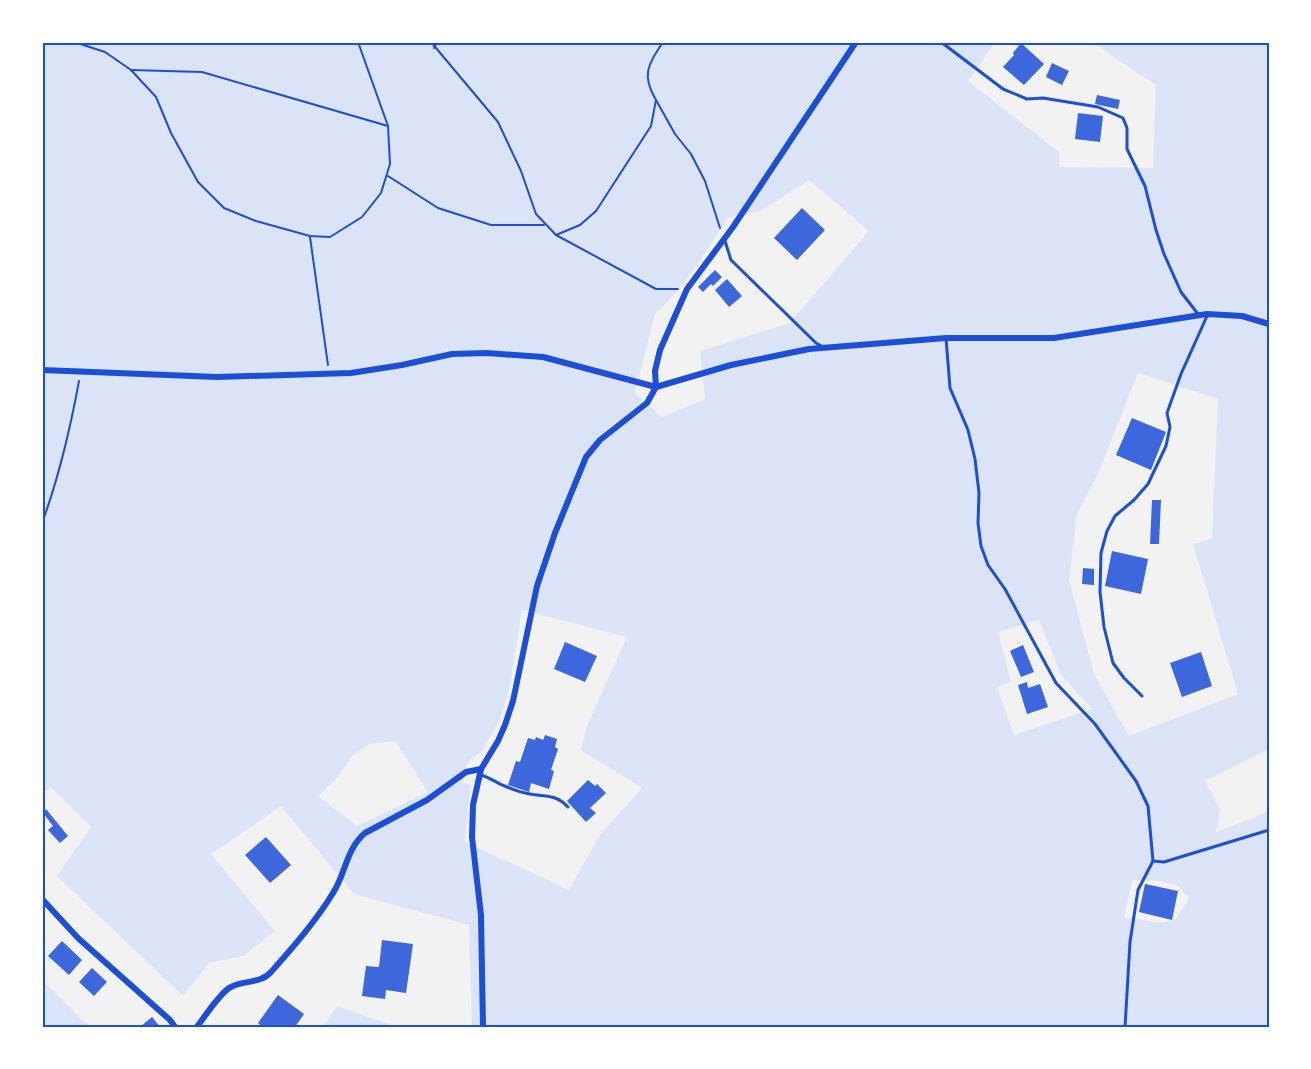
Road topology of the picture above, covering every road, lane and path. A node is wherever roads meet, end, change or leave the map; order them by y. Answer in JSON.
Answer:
{"nodes":[{"id":1,"x":74,"y":42,"type":"edge"},
{"id":2,"x":358,"y":42,"type":"edge"},
{"id":3,"x":431,"y":42,"type":"edge"},
{"id":4,"x":437,"y":42,"type":"edge"},
{"id":5,"x":663,"y":42,"type":"edge"},
{"id":6,"x":856,"y":42,"type":"edge"},
{"id":7,"x":941,"y":42,"type":"edge"},
{"id":8,"x":434,"y":48,"type":"junction"},
{"id":9,"x":131,"y":70,"type":"junction"},
{"id":10,"x":656,"y":100,"type":"junction"},
{"id":11,"x":388,"y":126,"type":"junction"},
{"id":12,"x":386,"y":175,"type":"junction"},
{"id":13,"x":544,"y":225,"type":"junction"},
{"id":14,"x":556,"y":235,"type":"junction"},
{"id":15,"x":309,"y":236,"type":"junction"},
{"id":16,"x":724,"y":239,"type":"junction"},
{"id":17,"x":687,"y":289,"type":"junction"},
{"id":18,"x":1207,"y":314,"type":"junction"},
{"id":19,"x":1199,"y":315,"type":"junction"},
{"id":20,"x":1269,"y":324,"type":"edge"},
{"id":21,"x":945,"y":339,"type":"junction"},
{"id":22,"x":824,"y":347,"type":"junction"},
{"id":23,"x":42,"y":370,"type":"edge"},
{"id":24,"x":81,"y":372,"type":"junction"},
{"id":25,"x":330,"y":374,"type":"junction"},
{"id":26,"x":656,"y":387,"type":"junction"},
{"id":27,"x":42,"y":523,"type":"edge"},
{"id":28,"x":1142,"y":696,"type":"dead end"},
{"id":29,"x":480,"y":772,"type":"junction"},
{"id":30,"x":568,"y":807,"type":"dead end"},
{"id":31,"x":1269,"y":830,"type":"edge"},
{"id":32,"x":1153,"y":861,"type":"junction"},
{"id":33,"x":42,"y":899,"type":"edge"},
{"id":34,"x":175,"y":1027,"type":"edge"},
{"id":35,"x":197,"y":1027,"type":"edge"},
{"id":36,"x":483,"y":1027,"type":"edge"},
{"id":37,"x":1125,"y":1027,"type":"edge"}],
"edges":[{"from":1,"to":9,"type":"path"},
{"from":2,"to":11,"type":"path"},
{"from":3,"to":8,"type":"path"},
{"from":4,"to":8,"type":"path"},
{"from":5,"to":10,"type":"path"},
{"from":6,"to":16,"type":"street"},
{"from":7,"to":19,"type":"lane"},
{"from":8,"to":13,"type":"path"},
{"from":9,"to":11,"type":"path"},
{"from":9,"to":15,"type":"path"},
{"from":10,"to":14,"type":"path"},
{"from":10,"to":16,"type":"path"},
{"from":11,"to":12,"type":"path"},
{"from":12,"to":13,"type":"path"},
{"from":12,"to":15,"type":"path"},
{"from":13,"to":14,"type":"path"},
{"from":14,"to":17,"type":"path"},
{"from":15,"to":25,"type":"path"},
{"from":16,"to":17,"type":"street"},
{"from":16,"to":22,"type":"lane"},
{"from":17,"to":26,"type":"street"},
{"from":18,"to":19,"type":"street"},
{"from":18,"to":20,"type":"street"},
{"from":18,"to":28,"type":"lane"},
{"from":19,"to":21,"type":"street"},
{"from":21,"to":22,"type":"street"},
{"from":21,"to":32,"type":"lane"},
{"from":22,"to":26,"type":"street"},
{"from":23,"to":24,"type":"street"},
{"from":24,"to":25,"type":"street"},
{"from":24,"to":27,"type":"path"},
{"from":25,"to":26,"type":"street"},
{"from":26,"to":29,"type":"street"},
{"from":29,"to":30,"type":"lane"},
{"from":29,"to":35,"type":"street"},
{"from":29,"to":36,"type":"street"},
{"from":31,"to":32,"type":"lane"},
{"from":32,"to":37,"type":"lane"},
{"from":33,"to":34,"type":"street"}]}
